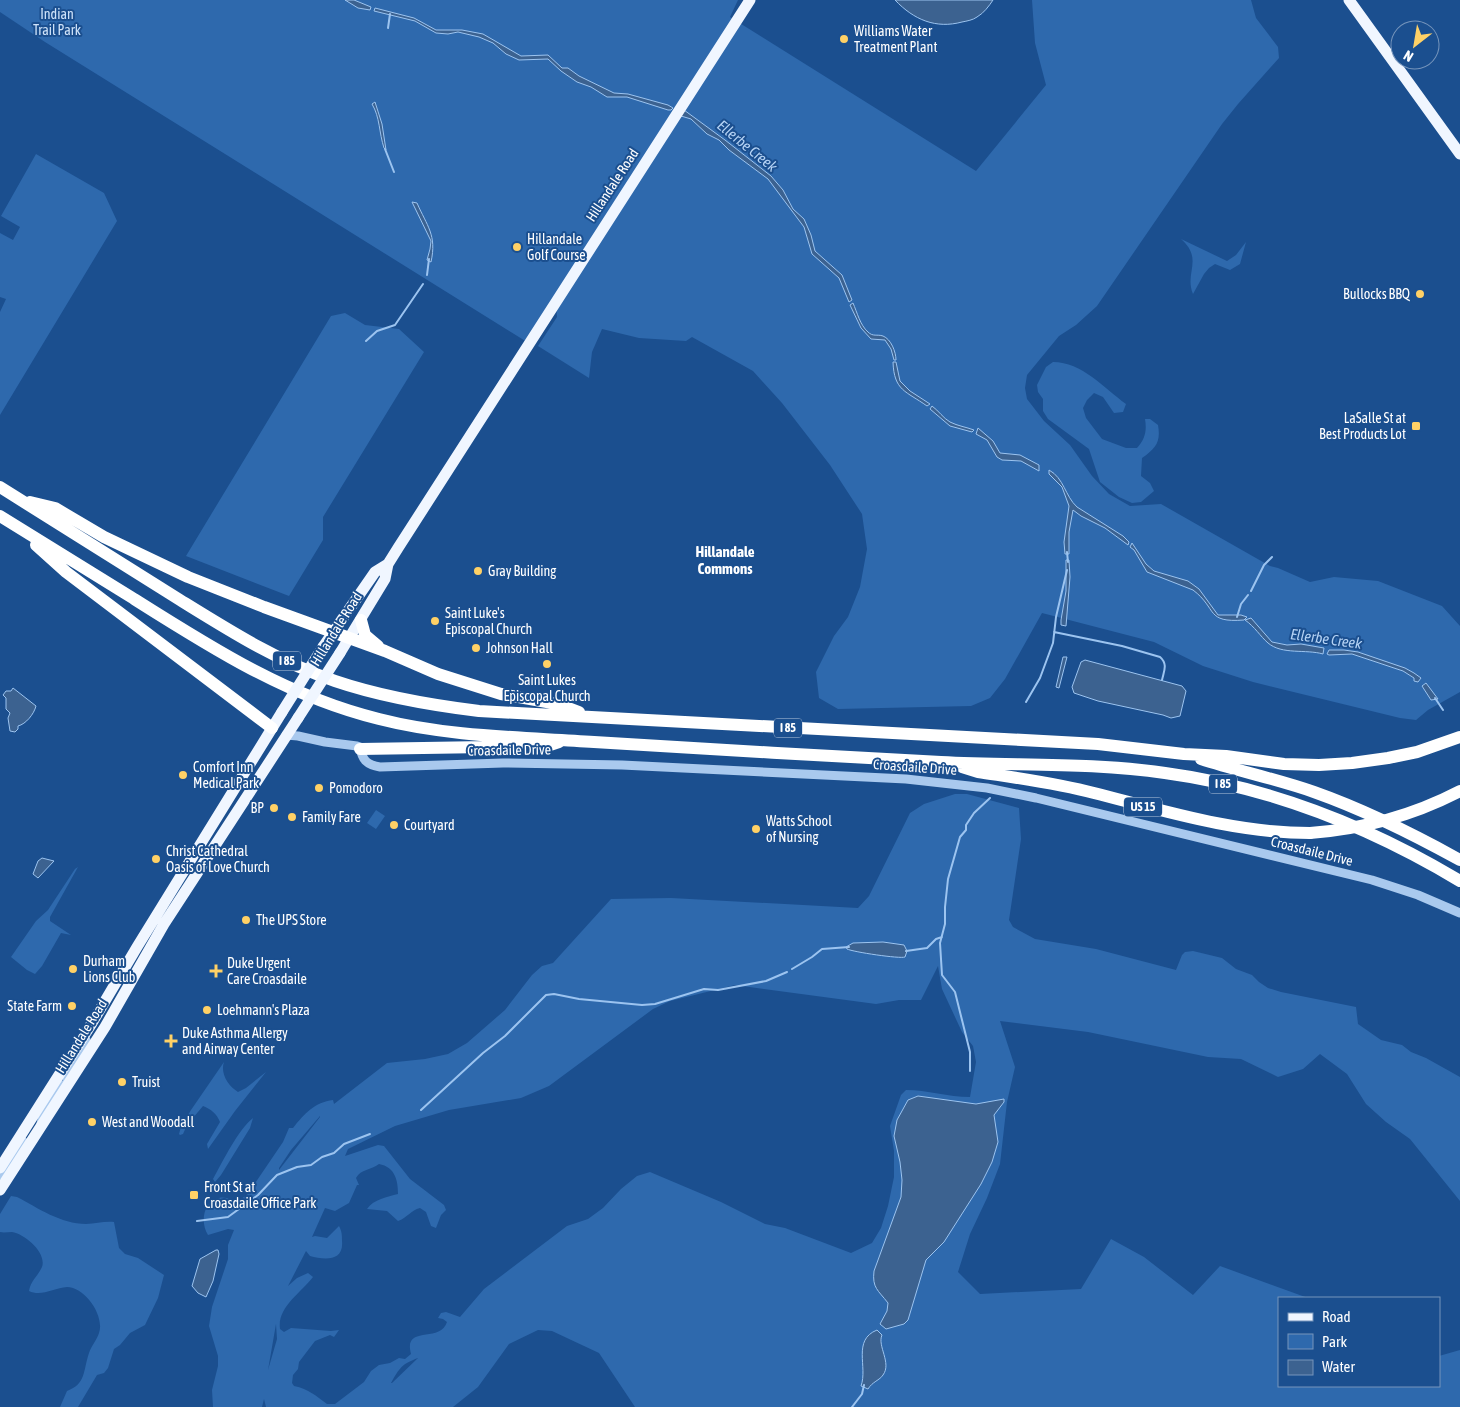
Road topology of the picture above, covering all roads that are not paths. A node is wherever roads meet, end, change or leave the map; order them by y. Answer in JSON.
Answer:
{"nodes":[{"id":1,"x":750,"y":0,"type":"edge"},
{"id":2,"x":1348,"y":0,"type":"edge"},
{"id":3,"x":1460,"y":154,"type":"edge"},
{"id":4,"x":0,"y":487,"type":"edge"},
{"id":5,"x":20,"y":500,"type":"junction"},
{"id":6,"x":4,"y":518,"type":"edge"},
{"id":7,"x":388,"y":564,"type":"junction"},
{"id":8,"x":361,"y":620,"type":"junction"},
{"id":9,"x":334,"y":631,"type":"junction"},
{"id":10,"x":349,"y":638,"type":"junction"},
{"id":11,"x":385,"y":651,"type":"junction"},
{"id":12,"x":593,"y":717,"type":"junction"},
{"id":13,"x":272,"y":728,"type":"junction"},
{"id":14,"x":286,"y":736,"type":"junction"},
{"id":15,"x":1460,"y":737,"type":"edge"},
{"id":16,"x":566,"y":740,"type":"junction"},
{"id":17,"x":360,"y":749,"type":"junction"},
{"id":18,"x":1184,"y":754,"type":"junction"},
{"id":19,"x":947,"y":762,"type":"junction"},
{"id":20,"x":1460,"y":792,"type":"edge"},
{"id":21,"x":1460,"y":860,"type":"edge"},
{"id":22,"x":1460,"y":881,"type":"edge"},
{"id":23,"x":1460,"y":914,"type":"edge"},
{"id":24,"x":92,"y":1024,"type":"junction"},
{"id":25,"x":56,"y":1079,"type":"junction"},
{"id":26,"x":67,"y":1086,"type":"junction"},
{"id":27,"x":29,"y":1121,"type":"junction"},
{"id":28,"x":41,"y":1126,"type":"junction"},
{"id":29,"x":0,"y":1168,"type":"edge"},
{"id":30,"x":7,"y":1180,"type":"junction"},
{"id":31,"x":0,"y":1190,"type":"edge"}],
"edges":[{"from":1,"to":7,"type":"main road","name":"Hillandale Road"},
{"from":2,"to":3,"type":"main road"},
{"from":4,"to":5,"type":"highway","number":"I 85"},
{"from":5,"to":9,"type":"highway"},
{"from":5,"to":12,"type":"highway","number":"I 85"},
{"from":6,"to":13,"type":"highway"},
{"from":6,"to":16,"type":"highway","number":"I 85"},
{"from":7,"to":8,"type":"main road","name":"Hillandale Road"},
{"from":7,"to":9,"type":"main road","name":"Hillandale Road"},
{"from":8,"to":10,"type":"main road","name":"Hillandale Road"},
{"from":8,"to":11,"type":"highway"},
{"from":9,"to":10,"type":"highway"},
{"from":9,"to":13,"type":"main road","name":"Hillandale Road","bridge":true},
{"from":10,"to":11,"type":"highway"},
{"from":10,"to":14,"type":"main road","name":"Hillandale Road","bridge":true},
{"from":11,"to":12,"type":"highway"},
{"from":12,"to":18,"type":"highway","number":"I 85"},
{"from":13,"to":14,"type":"street"},
{"from":13,"to":24,"type":"main road","name":"Hillandale Road"},
{"from":14,"to":17,"type":"street"},
{"from":14,"to":26,"type":"main road","name":"Hillandale Road"},
{"from":15,"to":18,"type":"highway"},
{"from":16,"to":17,"type":"highway"},
{"from":16,"to":19,"type":"highway","number":"I 85"},
{"from":17,"to":23,"type":"street","name":"Croasdaile Drive"},
{"from":18,"to":21,"type":"highway","number":"I 85"},
{"from":19,"to":20,"type":"highway","number":"US 15","bridge":true},
{"from":19,"to":22,"type":"highway","number":"I 85"},
{"from":24,"to":25,"type":"main road","name":"Hillandale Road"},
{"from":24,"to":26,"type":"street"},
{"from":25,"to":27,"type":"main road","name":"Hillandale Road"},
{"from":25,"to":28,"type":"street"},
{"from":26,"to":28,"type":"main road","name":"Hillandale Road"},
{"from":27,"to":29,"type":"main road","name":"Hillandale Road"},
{"from":27,"to":30,"type":"street"},
{"from":28,"to":30,"type":"main road","name":"Hillandale Road"},
{"from":30,"to":31,"type":"main road","name":"Hillandale Road"}]}
